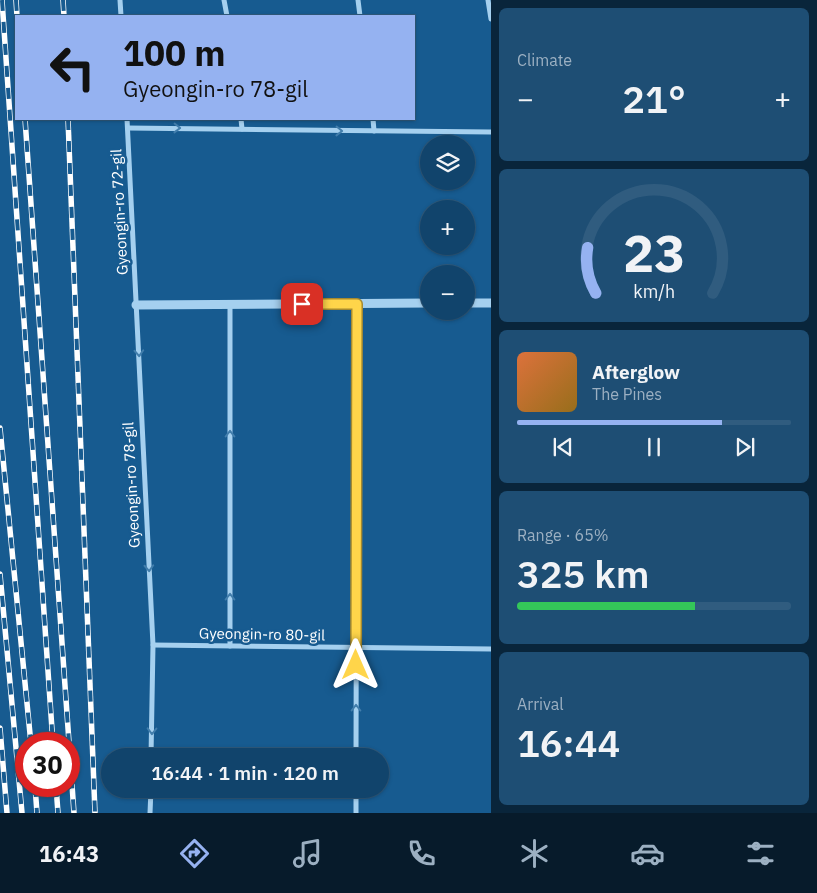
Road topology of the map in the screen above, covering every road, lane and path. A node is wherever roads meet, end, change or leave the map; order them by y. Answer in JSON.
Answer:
{"nodes":[{"id":1,"x":120,"y":0,"type":"edge"},
{"id":2,"x":224,"y":0,"type":"edge"},
{"id":3,"x":358,"y":0,"type":"edge"},
{"id":4,"x":488,"y":0,"type":"edge"},
{"id":5,"x":121,"y":15,"type":"edge"},
{"id":6,"x":226,"y":15,"type":"edge"},
{"id":7,"x":360,"y":15,"type":"edge"},
{"id":8,"x":491,"y":19,"type":"edge"},
{"id":9,"x":128,"y":120,"type":"edge"},
{"id":10,"x":241,"y":120,"type":"edge"},
{"id":11,"x":372,"y":120,"type":"edge"},
{"id":12,"x":128,"y":128,"type":"junction"},
{"id":13,"x":242,"y":129,"type":"junction"},
{"id":14,"x":374,"y":131,"type":"junction"},
{"id":15,"x":491,"y":132,"type":"edge"},
{"id":16,"x":420,"y":303,"type":"edge"},
{"id":17,"x":475,"y":303,"type":"edge"},
{"id":18,"x":491,"y":303,"type":"edge"},
{"id":19,"x":230,"y":304,"type":"junction"},
{"id":20,"x":357,"y":304,"type":"junction"},
{"id":21,"x":136,"y":305,"type":"junction"},
{"id":22,"x":153,"y":645,"type":"junction"},
{"id":23,"x":230,"y":646,"type":"junction"},
{"id":24,"x":356,"y":647,"type":"junction"},
{"id":25,"x":491,"y":649,"type":"edge"},
{"id":26,"x":151,"y":748,"type":"edge"},
{"id":27,"x":356,"y":748,"type":"edge"},
{"id":28,"x":151,"y":798,"type":"edge"},
{"id":29,"x":356,"y":798,"type":"edge"},
{"id":30,"x":150,"y":813,"type":"edge"},
{"id":31,"x":356,"y":813,"type":"edge"}],
"edges":[{"from":1,"to":5,"type":"street"},
{"from":2,"to":6,"type":"street"},
{"from":3,"to":7,"type":"street"},
{"from":4,"to":8,"type":"street"},
{"from":9,"to":12,"type":"street","name":"Gyeongin-ro 72-gil"},
{"from":10,"to":13,"type":"street"},
{"from":11,"to":14,"type":"street"},
{"from":12,"to":13,"type":"street","one_way":true},
{"from":12,"to":21,"type":"street","name":"Gyeongin-ro 72-gil"},
{"from":13,"to":14,"type":"street","one_way":true},
{"from":14,"to":15,"type":"street"},
{"from":16,"to":20,"type":"street"},
{"from":17,"to":18,"type":"street"},
{"from":19,"to":20,"type":"street"},
{"from":19,"to":21,"type":"street"},
{"from":23,"to":19,"type":"street","one_way":true},
{"from":20,"to":24,"type":"street"},
{"from":21,"to":22,"type":"street","name":"Gyeongin-ro 78-gil","one_way":true},
{"from":22,"to":23,"type":"street","name":"Gyeongin-ro 80-gil"},
{"from":22,"to":26,"type":"street","name":"Gyeongin-ro 78-gil","one_way":true},
{"from":23,"to":24,"type":"street","name":"Gyeongin-ro 80-gil"},
{"from":24,"to":25,"type":"street","name":"Gyeongin-ro 80-gil"},
{"from":27,"to":24,"type":"street","one_way":true},
{"from":28,"to":30,"type":"street"},
{"from":29,"to":31,"type":"street"}]}
